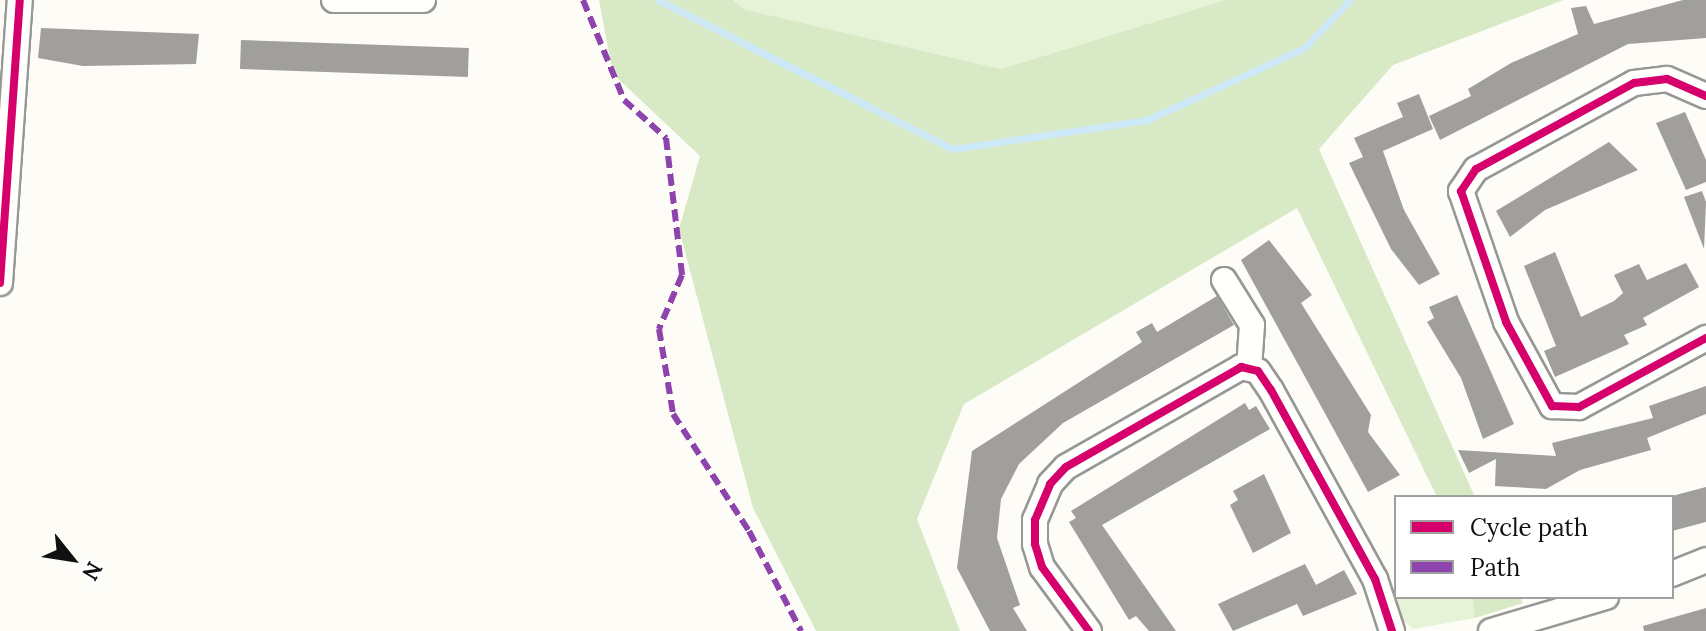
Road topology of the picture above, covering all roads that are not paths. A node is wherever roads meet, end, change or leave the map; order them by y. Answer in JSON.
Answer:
{"nodes":[{"id":1,"x":20,"y":0,"type":"edge"},
{"id":2,"x":334,"y":0,"type":"edge"},
{"id":3,"x":423,"y":0,"type":"edge"},
{"id":4,"x":8,"y":42,"type":"edge"},
{"id":5,"x":1706,"y":96,"type":"edge"},
{"id":6,"x":4,"y":175,"type":"edge"},
{"id":7,"x":1224,"y":280,"type":"dead end"},
{"id":8,"x":1,"y":283,"type":"edge"},
{"id":9,"x":1706,"y":338,"type":"edge"},
{"id":10,"x":1249,"y":368,"type":"junction"},
{"id":11,"x":1706,"y":560,"type":"edge"},
{"id":12,"x":1674,"y":573,"type":"edge"},
{"id":13,"x":1599,"y":599,"type":"edge"},
{"id":14,"x":1089,"y":631,"type":"edge"},
{"id":15,"x":1392,"y":631,"type":"edge"},
{"id":16,"x":1491,"y":631,"type":"edge"}],
"edges":[{"from":1,"to":4,"type":"street"},
{"from":2,"to":3,"type":"street"},
{"from":4,"to":6,"type":"street"},
{"from":5,"to":9,"type":"street"},
{"from":6,"to":8,"type":"street"},
{"from":7,"to":10,"type":"street"},
{"from":10,"to":14,"type":"street"},
{"from":10,"to":15,"type":"street"},
{"from":11,"to":12,"type":"street"},
{"from":13,"to":16,"type":"street"}]}
